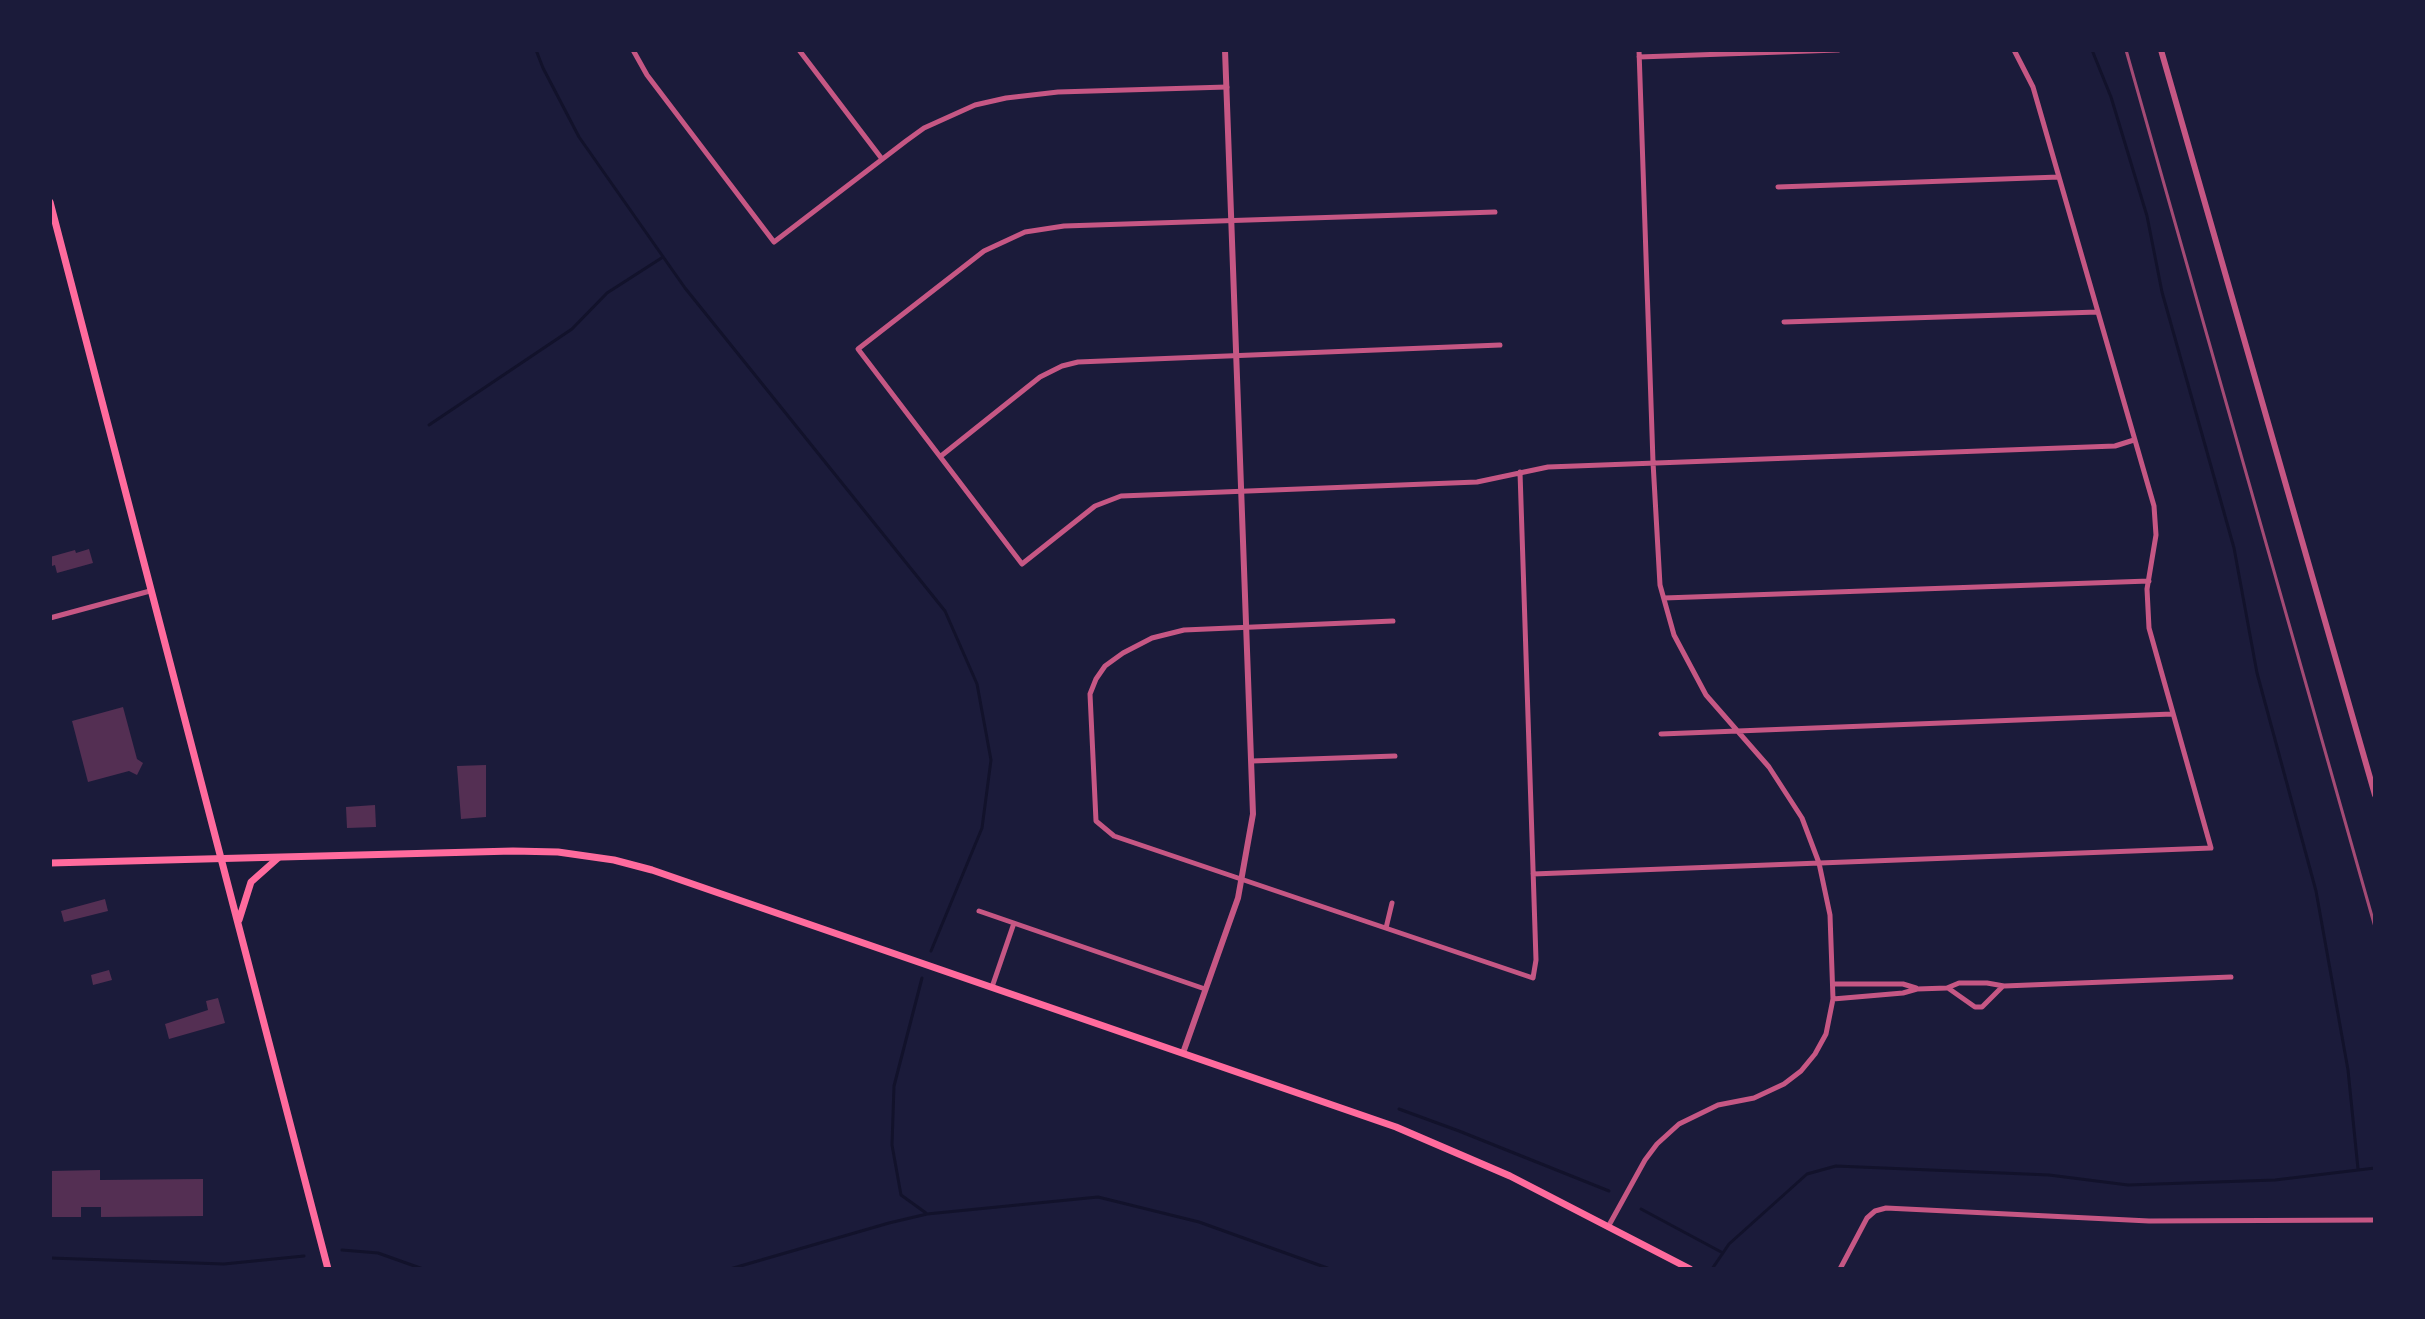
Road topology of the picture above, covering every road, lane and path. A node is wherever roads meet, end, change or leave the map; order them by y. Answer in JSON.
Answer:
{"nodes":[{"id":1,"x":633,"y":50,"type":"edge"},
{"id":2,"x":800,"y":50,"type":"edge"},
{"id":3,"x":1225,"y":50,"type":"edge"},
{"id":4,"x":1838,"y":50,"type":"edge"},
{"id":5,"x":2014,"y":50,"type":"edge"},
{"id":6,"x":2161,"y":50,"type":"edge"},
{"id":7,"x":1639,"y":54,"type":"edge"},
{"id":8,"x":1227,"y":87,"type":"junction"},
{"id":9,"x":882,"y":159,"type":"junction"},
{"id":10,"x":2059,"y":177,"type":"junction"},
{"id":11,"x":1778,"y":187,"type":"dead end"},
{"id":12,"x":50,"y":202,"type":"edge"},
{"id":13,"x":1495,"y":212,"type":"dead end"},
{"id":14,"x":1232,"y":221,"type":"junction"},
{"id":15,"x":2098,"y":312,"type":"junction"},
{"id":16,"x":1784,"y":322,"type":"dead end"},
{"id":17,"x":1500,"y":345,"type":"dead end"},
{"id":18,"x":1237,"y":357,"type":"junction"},
{"id":19,"x":2134,"y":440,"type":"junction"},
{"id":20,"x":941,"y":456,"type":"junction"},
{"id":21,"x":1653,"y":462,"type":"junction"},
{"id":22,"x":1520,"y":472,"type":"junction"},
{"id":23,"x":1241,"y":493,"type":"junction"},
{"id":24,"x":2149,"y":581,"type":"junction"},
{"id":25,"x":150,"y":591,"type":"junction"},
{"id":26,"x":1664,"y":598,"type":"junction"},
{"id":27,"x":50,"y":618,"type":"edge"},
{"id":28,"x":1393,"y":621,"type":"dead end"},
{"id":29,"x":1247,"y":626,"type":"junction"},
{"id":30,"x":2172,"y":714,"type":"junction"},
{"id":31,"x":1737,"y":731,"type":"junction"},
{"id":32,"x":1661,"y":734,"type":"dead end"},
{"id":33,"x":1395,"y":756,"type":"dead end"},
{"id":34,"x":1252,"y":761,"type":"junction"},
{"id":35,"x":2375,"y":795,"type":"edge"},
{"id":36,"x":278,"y":858,"type":"junction"},
{"id":37,"x":222,"y":859,"type":"junction"},
{"id":38,"x":50,"y":863,"type":"edge"},
{"id":39,"x":1819,"y":863,"type":"junction"},
{"id":40,"x":1533,"y":874,"type":"junction"},
{"id":41,"x":1242,"y":880,"type":"junction"},
{"id":42,"x":1392,"y":903,"type":"dead end"},
{"id":43,"x":979,"y":911,"type":"dead end"},
{"id":44,"x":238,"y":922,"type":"junction"},
{"id":45,"x":1014,"y":923,"type":"junction"},
{"id":46,"x":1386,"y":928,"type":"junction"},
{"id":47,"x":2231,"y":977,"type":"dead end"},
{"id":48,"x":1833,"y":984,"type":"junction"},
{"id":49,"x":2004,"y":986,"type":"junction"},
{"id":50,"x":992,"y":988,"type":"junction"},
{"id":51,"x":1947,"y":988,"type":"junction"},
{"id":52,"x":1205,"y":989,"type":"junction"},
{"id":53,"x":1917,"y":989,"type":"junction"},
{"id":54,"x":1833,"y":999,"type":"junction"},
{"id":55,"x":1183,"y":1053,"type":"junction"},
{"id":56,"x":2375,"y":1220,"type":"edge"},
{"id":57,"x":1608,"y":1227,"type":"junction"},
{"id":58,"x":328,"y":1269,"type":"edge"},
{"id":59,"x":1690,"y":1269,"type":"edge"},
{"id":60,"x":1840,"y":1269,"type":"edge"}],
"edges":[{"from":1,"to":9,"type":"street"},
{"from":2,"to":9,"type":"street"},
{"from":3,"to":8,"type":"street"},
{"from":4,"to":7,"type":"street"},
{"from":5,"to":10,"type":"street"},
{"from":6,"to":35,"type":"street"},
{"from":7,"to":21,"type":"street"},
{"from":8,"to":9,"type":"street"},
{"from":8,"to":14,"type":"street"},
{"from":10,"to":11,"type":"street"},
{"from":10,"to":15,"type":"street"},
{"from":12,"to":25,"type":"main road"},
{"from":13,"to":14,"type":"street"},
{"from":14,"to":18,"type":"street"},
{"from":14,"to":20,"type":"street"},
{"from":15,"to":16,"type":"street"},
{"from":15,"to":19,"type":"street"},
{"from":17,"to":18,"type":"street"},
{"from":18,"to":20,"type":"street"},
{"from":18,"to":23,"type":"street"},
{"from":19,"to":21,"type":"street"},
{"from":19,"to":24,"type":"street"},
{"from":20,"to":23,"type":"street"},
{"from":21,"to":22,"type":"street"},
{"from":21,"to":26,"type":"street"},
{"from":22,"to":23,"type":"street"},
{"from":22,"to":40,"type":"street"},
{"from":23,"to":29,"type":"street"},
{"from":24,"to":26,"type":"street"},
{"from":24,"to":30,"type":"street"},
{"from":25,"to":27,"type":"street"},
{"from":25,"to":37,"type":"main road"},
{"from":26,"to":31,"type":"street"},
{"from":28,"to":29,"type":"street"},
{"from":29,"to":34,"type":"street"},
{"from":29,"to":41,"type":"street"},
{"from":30,"to":31,"type":"street"},
{"from":30,"to":39,"type":"street"},
{"from":31,"to":32,"type":"street"},
{"from":31,"to":39,"type":"street"},
{"from":33,"to":34,"type":"street"},
{"from":34,"to":41,"type":"street"},
{"from":36,"to":37,"type":"main road"},
{"from":36,"to":44,"type":"main road"},
{"from":36,"to":50,"type":"main road"},
{"from":37,"to":38,"type":"main road"},
{"from":37,"to":44,"type":"main road"},
{"from":39,"to":40,"type":"street"},
{"from":39,"to":48,"type":"street"},
{"from":40,"to":46,"type":"street"},
{"from":41,"to":46,"type":"street"},
{"from":41,"to":52,"type":"street"},
{"from":42,"to":46,"type":"street"},
{"from":43,"to":45,"type":"street"},
{"from":44,"to":58,"type":"main road"},
{"from":45,"to":50,"type":"street"},
{"from":45,"to":52,"type":"street"},
{"from":47,"to":49,"type":"street"},
{"from":48,"to":53,"type":"street"},
{"from":48,"to":54,"type":"street"},
{"from":49,"to":51,"type":"street"},
{"from":49,"to":51,"type":"street"},
{"from":50,"to":55,"type":"main road"},
{"from":51,"to":53,"type":"street"},
{"from":52,"to":55,"type":"street"},
{"from":53,"to":54,"type":"street"},
{"from":54,"to":57,"type":"street"},
{"from":55,"to":57,"type":"main road"},
{"from":56,"to":60,"type":"street"},
{"from":57,"to":59,"type":"main road"}]}
